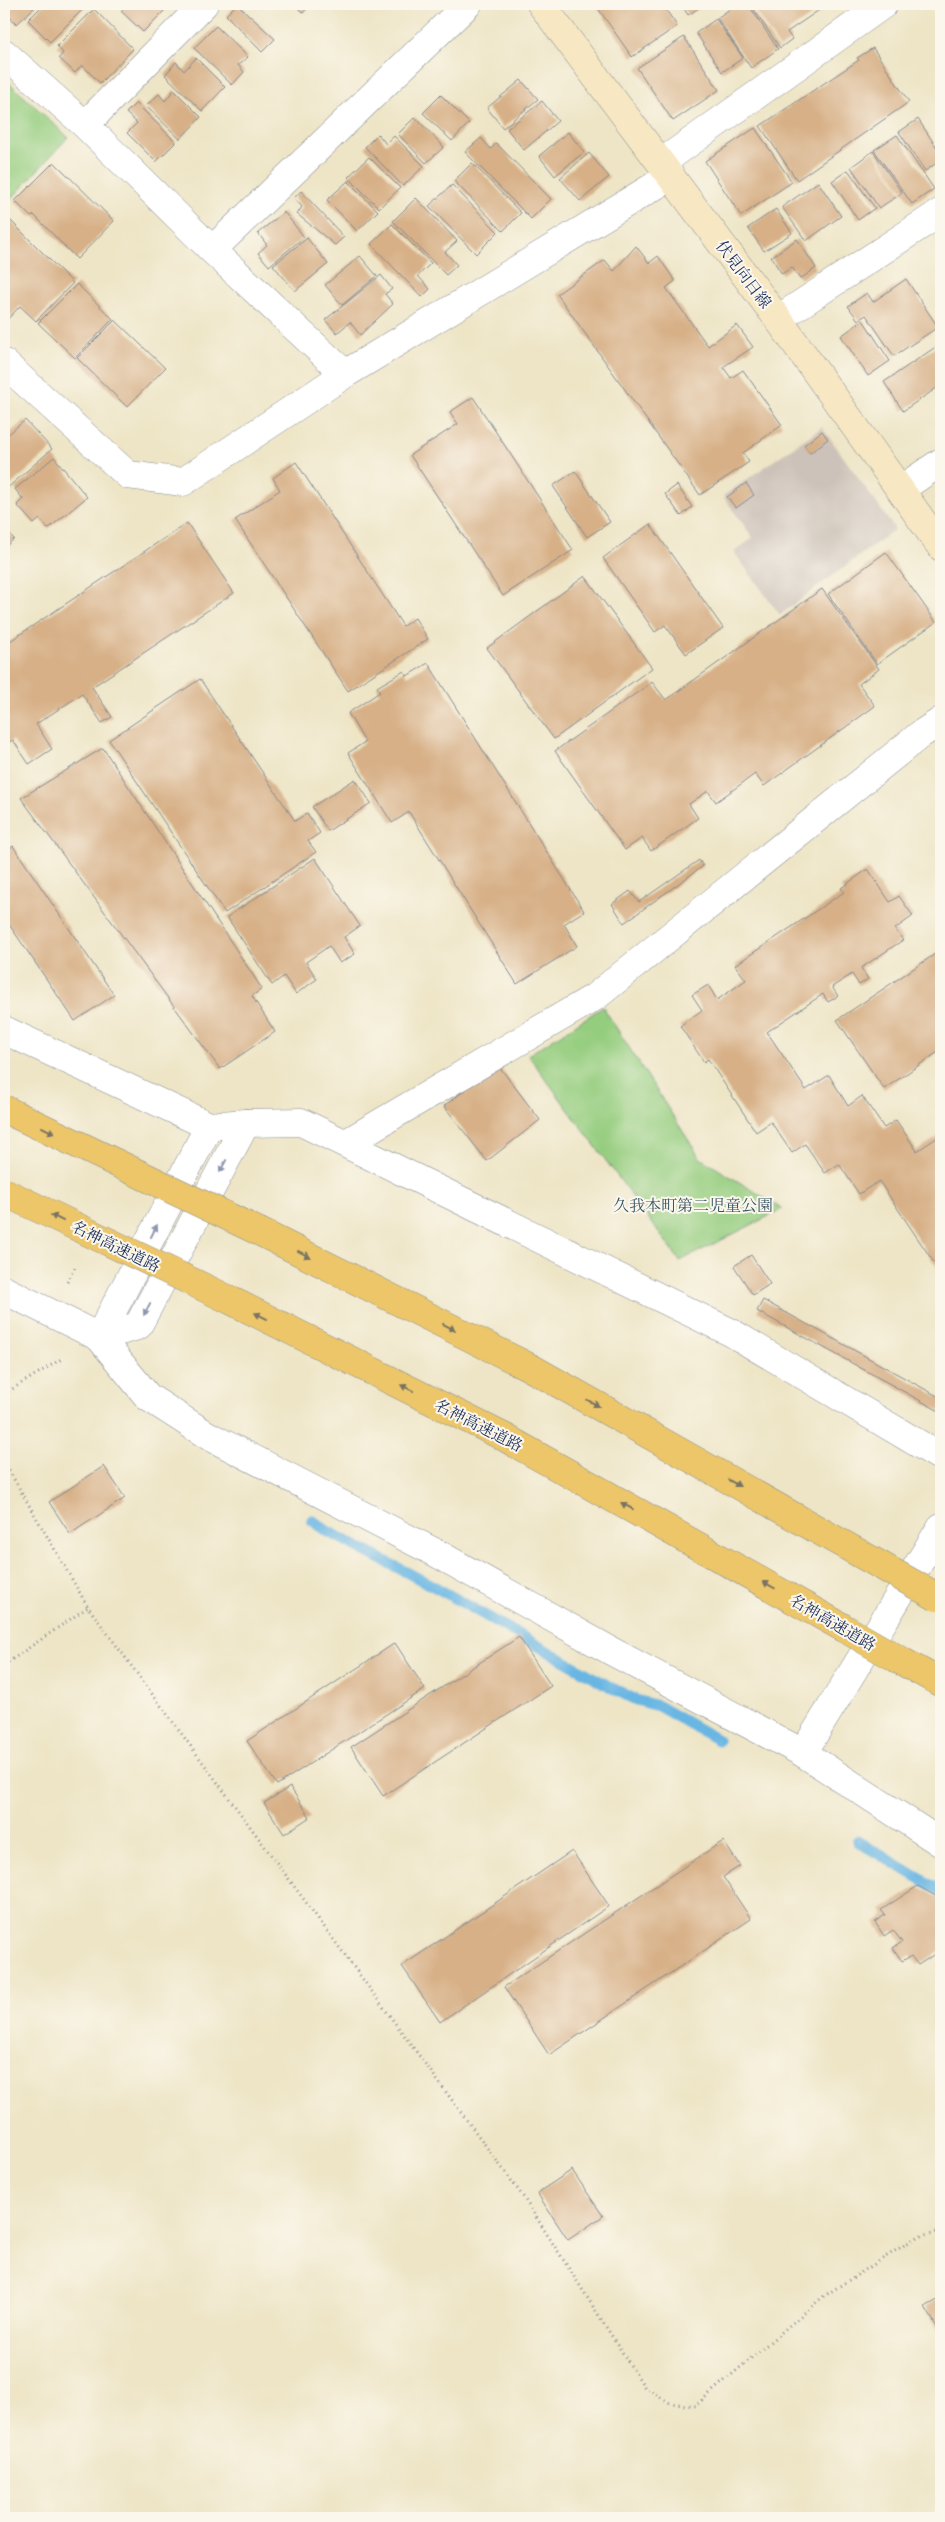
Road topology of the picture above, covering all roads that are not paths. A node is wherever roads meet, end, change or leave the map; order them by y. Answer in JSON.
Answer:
{"nodes":[{"id":1,"x":204,"y":4,"type":"edge"},
{"id":2,"x":468,"y":4,"type":"edge"},
{"id":3,"x":541,"y":4,"type":"edge"},
{"id":4,"x":884,"y":4,"type":"edge"},
{"id":5,"x":4,"y":53,"type":"edge"},
{"id":6,"x":84,"y":125,"type":"junction"},
{"id":7,"x":666,"y":170,"type":"junction"},
{"id":8,"x":941,"y":212,"type":"edge"},
{"id":9,"x":212,"y":250,"type":"junction"},
{"id":10,"x":778,"y":319,"type":"junction"},
{"id":11,"x":4,"y":363,"type":"edge"},
{"id":12,"x":345,"y":374,"type":"junction"},
{"id":13,"x":941,"y":462,"type":"edge"},
{"id":14,"x":901,"y":489,"type":"junction"},
{"id":15,"x":941,"y":547,"type":"edge"},
{"id":16,"x":941,"y":721,"type":"edge"},
{"id":17,"x":4,"y":1030,"type":"edge"},
{"id":18,"x":4,"y":1109,"type":"edge"},
{"id":19,"x":246,"y":1123,"type":"junction"},
{"id":20,"x":209,"y":1126,"type":"junction"},
{"id":21,"x":346,"y":1143,"type":"junction"},
{"id":22,"x":4,"y":1192,"type":"edge"},
{"id":23,"x":4,"y":1290,"type":"edge"},
{"id":24,"x":99,"y":1337,"type":"junction"},
{"id":25,"x":941,"y":1457,"type":"edge"},
{"id":26,"x":941,"y":1527,"type":"edge"},
{"id":27,"x":939,"y":1598,"type":"edge"},
{"id":28,"x":941,"y":1684,"type":"edge"},
{"id":29,"x":803,"y":1753,"type":"junction"},
{"id":30,"x":941,"y":1843,"type":"edge"}],
"edges":[{"from":1,"to":6,"type":"street"},
{"from":2,"to":9,"type":"street"},
{"from":3,"to":7,"type":"main road","name":"伏見向日線"},
{"from":4,"to":7,"type":"street"},
{"from":5,"to":6,"type":"street"},
{"from":6,"to":9,"type":"street"},
{"from":7,"to":10,"type":"main road","name":"伏見向日線"},
{"from":7,"to":12,"type":"street"},
{"from":8,"to":10,"type":"street"},
{"from":9,"to":12,"type":"street"},
{"from":10,"to":14,"type":"main road","name":"伏見向日線"},
{"from":11,"to":12,"type":"street"},
{"from":13,"to":14,"type":"street"},
{"from":14,"to":15,"type":"main road","name":"伏見向日線"},
{"from":16,"to":21,"type":"street"},
{"from":17,"to":20,"type":"street"},
{"from":18,"to":27,"type":"highway","one_way":true,"bridge":true},
{"from":19,"to":20,"type":"street"},
{"from":19,"to":21,"type":"street"},
{"from":19,"to":24,"type":"street","one_way":true},
{"from":24,"to":20,"type":"street","one_way":true},
{"from":21,"to":25,"type":"street"},
{"from":28,"to":22,"type":"highway","name":"名神高速道路","one_way":true,"bridge":true},
{"from":23,"to":24,"type":"street"},
{"from":24,"to":29,"type":"street"},
{"from":26,"to":29,"type":"street"},
{"from":29,"to":30,"type":"street"}]}
